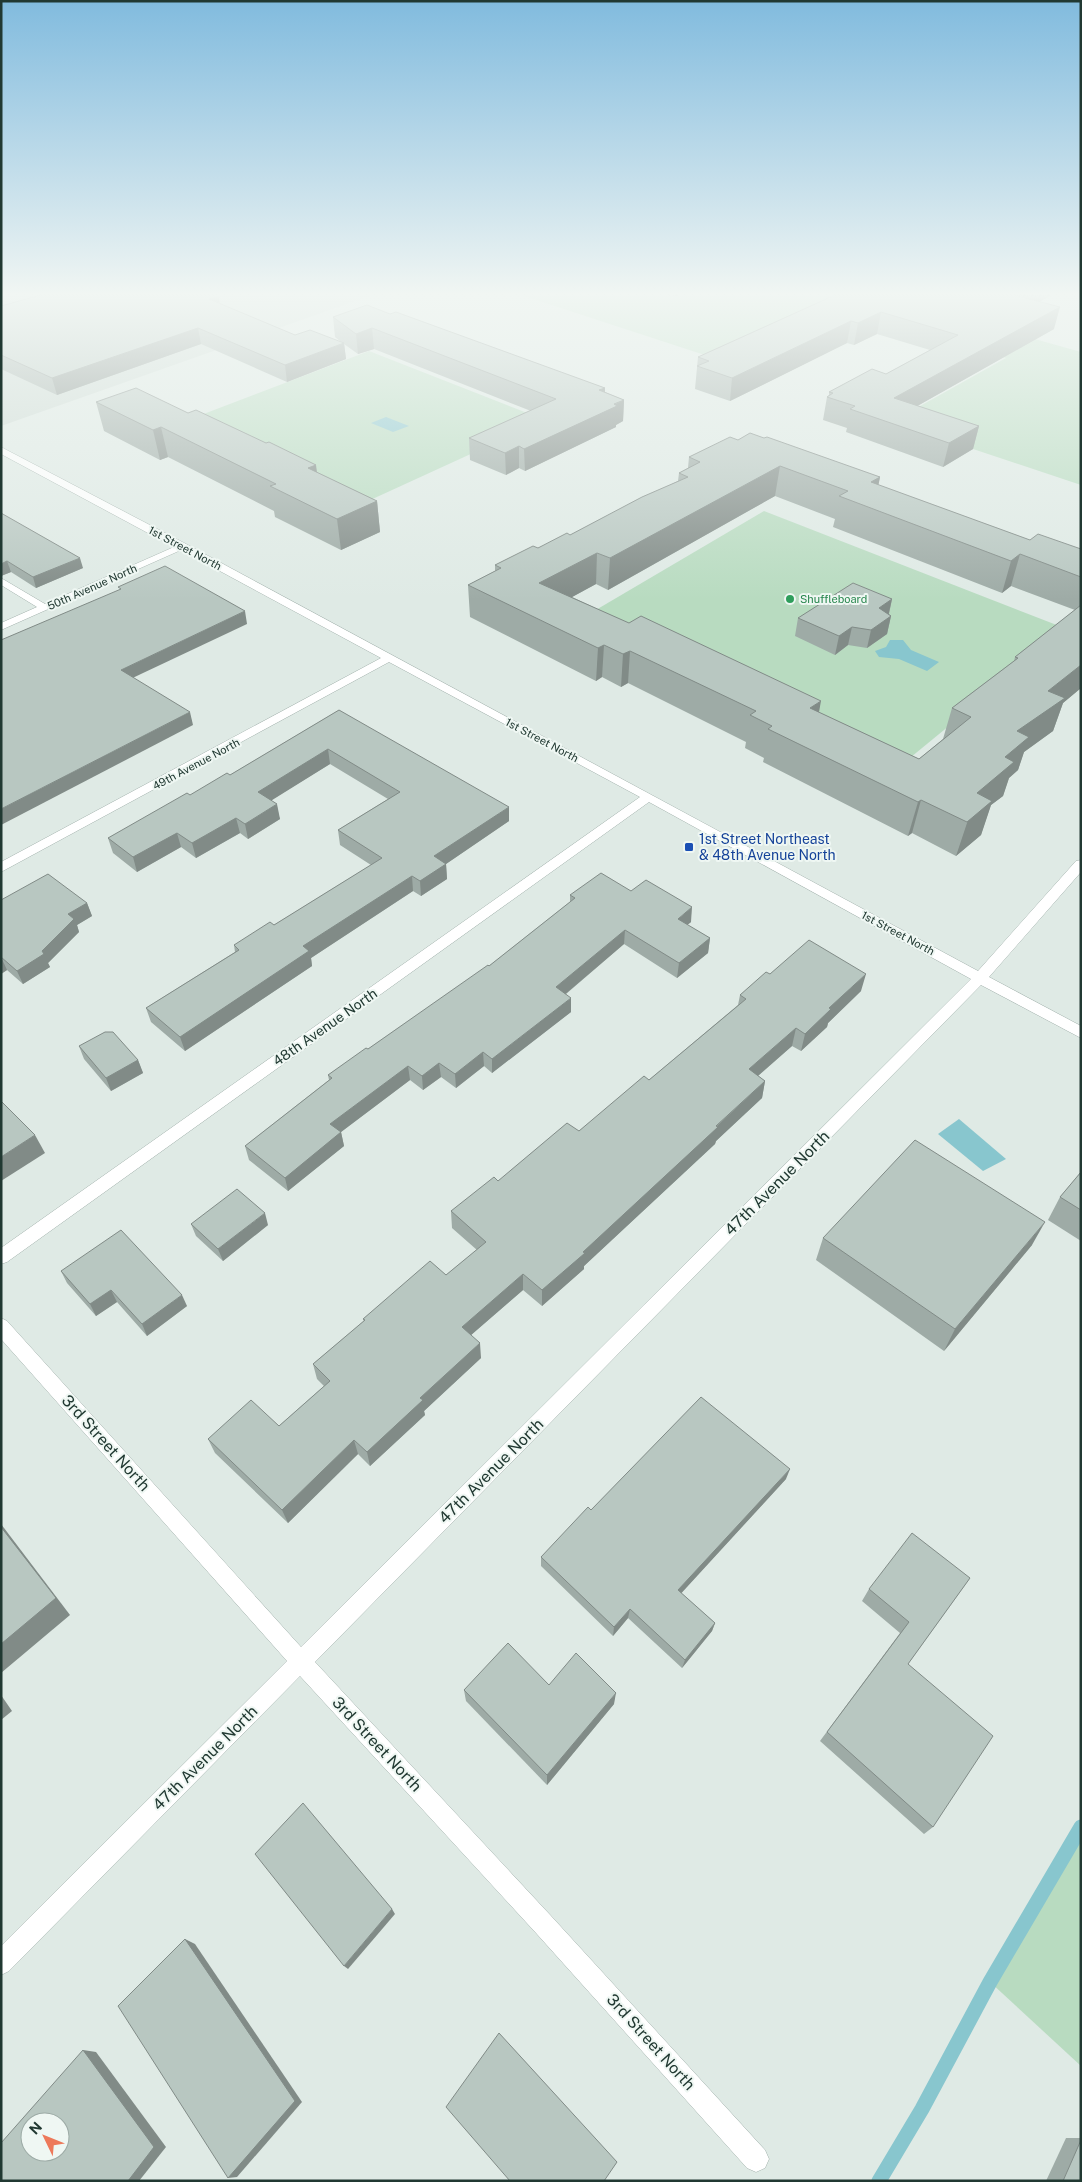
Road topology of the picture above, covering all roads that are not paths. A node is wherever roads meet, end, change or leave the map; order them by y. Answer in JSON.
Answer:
{"nodes":[{"id":1,"x":1,"y":450,"type":"edge"},
{"id":2,"x":183,"y":546,"type":"junction"},
{"id":3,"x":1,"y":581,"type":"edge"},
{"id":4,"x":45,"y":608,"type":"junction"},
{"id":5,"x":1,"y":627,"type":"edge"},
{"id":6,"x":389,"y":658,"type":"junction"},
{"id":7,"x":648,"y":797,"type":"junction"},
{"id":8,"x":1081,"y":864,"type":"edge"},
{"id":9,"x":1,"y":868,"type":"edge"},
{"id":10,"x":980,"y":978,"type":"junction"},
{"id":11,"x":1081,"y":1033,"type":"edge"},
{"id":12,"x":1,"y":1257,"type":"edge"},
{"id":13,"x":1,"y":1326,"type":"edge"},
{"id":14,"x":301,"y":1662,"type":"junction"},
{"id":15,"x":1,"y":1963,"type":"edge"},
{"id":16,"x":756,"y":2159,"type":"dead end"}],
"edges":[{"from":1,"to":2,"type":"street","name":"1st Street North"},
{"from":2,"to":4,"type":"street","name":"50th Avenue North"},
{"from":2,"to":6,"type":"street","name":"1st Street North"},
{"from":3,"to":4,"type":"street"},
{"from":4,"to":5,"type":"street","name":"50th Avenue North"},
{"from":6,"to":7,"type":"street","name":"1st Street North"},
{"from":6,"to":9,"type":"street","name":"49th Avenue North"},
{"from":7,"to":10,"type":"street","name":"1st Street North"},
{"from":7,"to":12,"type":"street","name":"48th Avenue North"},
{"from":8,"to":10,"type":"street","name":"47th Avenue North"},
{"from":10,"to":11,"type":"street","name":"1st Street North"},
{"from":10,"to":14,"type":"street","name":"47th Avenue North"},
{"from":13,"to":14,"type":"street","name":"3rd Street North"},
{"from":14,"to":15,"type":"street","name":"47th Avenue North"},
{"from":14,"to":16,"type":"street","name":"3rd Street North"}]}
